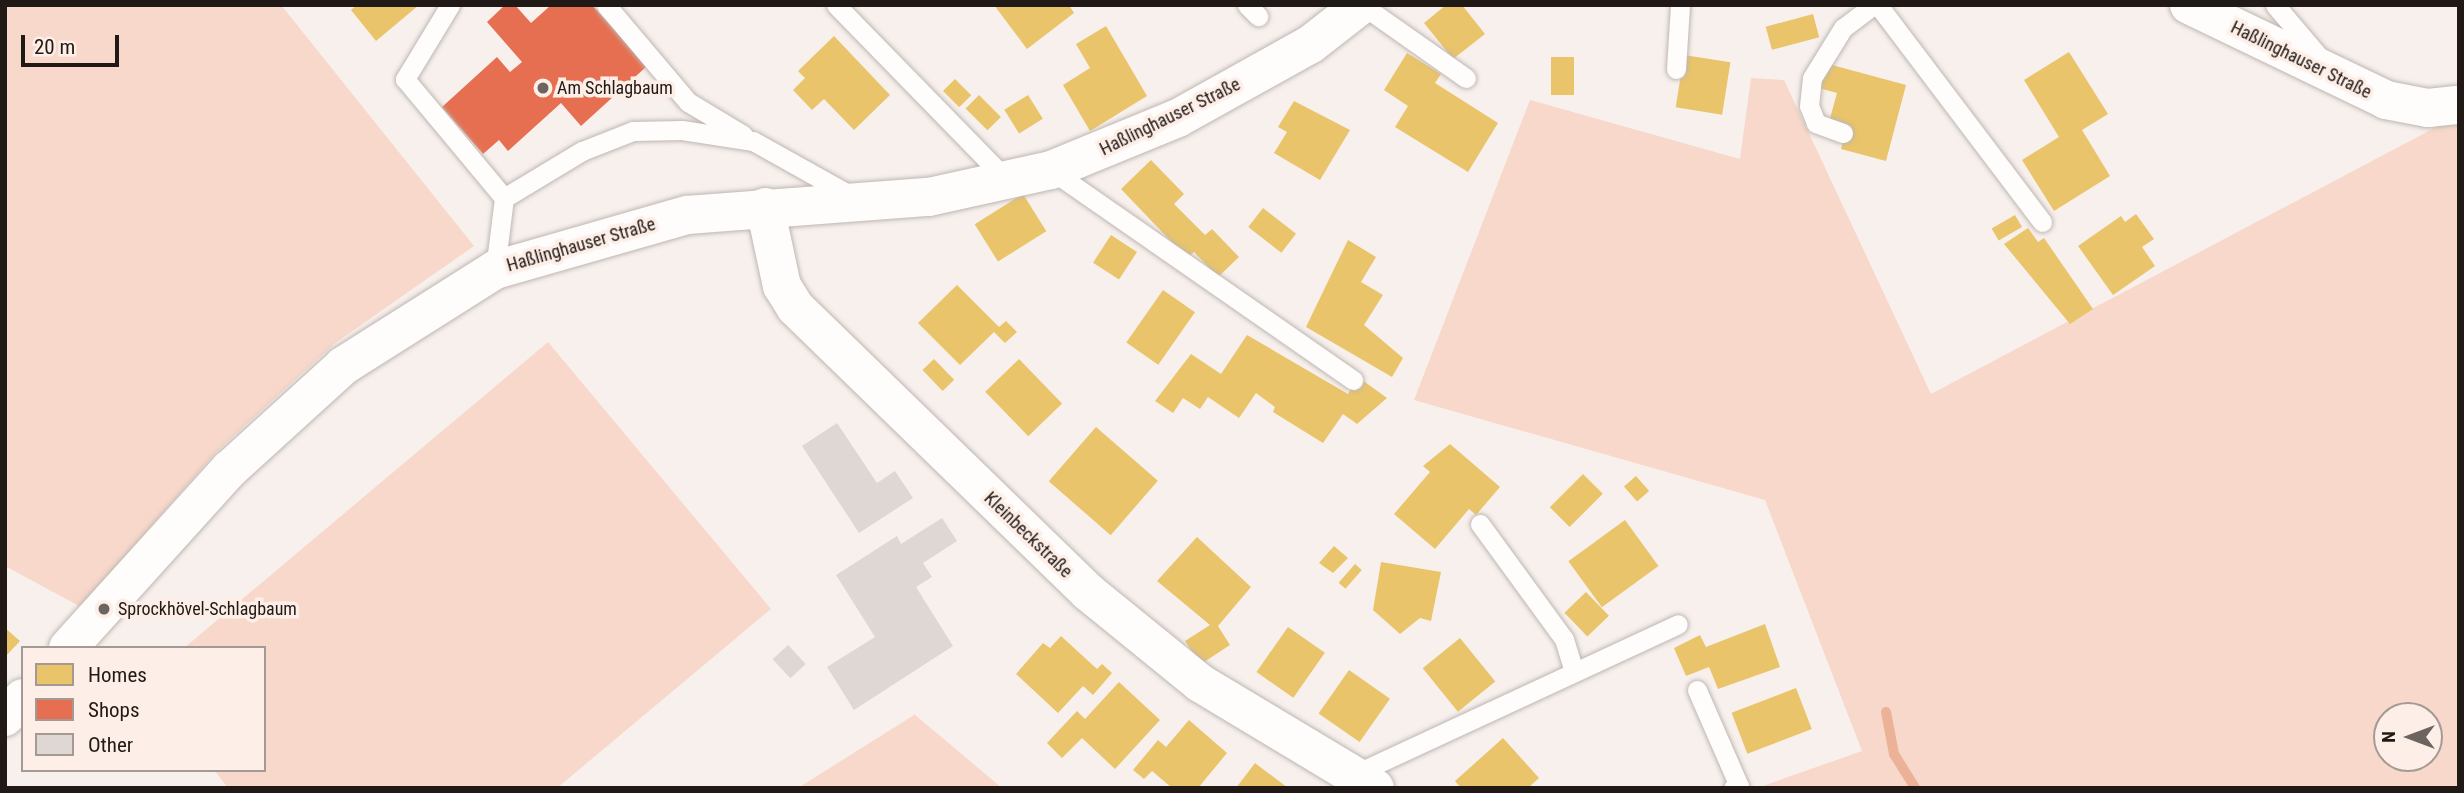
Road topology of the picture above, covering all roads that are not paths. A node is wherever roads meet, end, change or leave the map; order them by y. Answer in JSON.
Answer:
{"nodes":[{"id":1,"x":450,"y":5,"type":"edge"},
{"id":2,"x":606,"y":5,"type":"edge"},
{"id":3,"x":836,"y":5,"type":"edge"},
{"id":4,"x":1361,"y":5,"type":"edge"},
{"id":5,"x":1680,"y":5,"type":"edge"},
{"id":6,"x":1876,"y":5,"type":"edge"},
{"id":7,"x":2189,"y":5,"type":"edge"},
{"id":8,"x":2275,"y":5,"type":"edge"},
{"id":9,"x":1676,"y":69,"type":"dead end"},
{"id":10,"x":1466,"y":78,"type":"dead end"},
{"id":11,"x":2339,"y":81,"type":"junction"},
{"id":12,"x":2459,"y":106,"type":"edge"},
{"id":13,"x":1843,"y":133,"type":"dead end"},
{"id":14,"x":753,"y":141,"type":"junction"},
{"id":15,"x":1051,"y":170,"type":"junction"},
{"id":16,"x":1007,"y":180,"type":"junction"},
{"id":17,"x":504,"y":198,"type":"junction"},
{"id":18,"x":861,"y":202,"type":"junction"},
{"id":19,"x":765,"y":207,"type":"junction"},
{"id":20,"x":2042,"y":222,"type":"dead end"},
{"id":21,"x":495,"y":270,"type":"junction"},
{"id":22,"x":1353,"y":380,"type":"dead end"},
{"id":23,"x":1480,"y":524,"type":"dead end"},
{"id":24,"x":1678,"y":624,"type":"dead end"},
{"id":25,"x":70,"y":646,"type":"edge"},
{"id":26,"x":1574,"y":672,"type":"junction"},
{"id":27,"x":1697,"y":690,"type":"dead end"},
{"id":28,"x":21,"y":700,"type":"edge"},
{"id":29,"x":5,"y":717,"type":"edge"},
{"id":30,"x":1364,"y":782,"type":"edge"},
{"id":31,"x":1733,"y":788,"type":"edge"}],
"edges":[{"from":1,"to":17,"type":"lane"},
{"from":2,"to":14,"type":"lane"},
{"from":3,"to":16,"type":"lane"},
{"from":4,"to":10,"type":"lane"},
{"from":4,"to":15,"type":"main road","name":"Haßlinghauser Straße"},
{"from":5,"to":9,"type":"lane"},
{"from":6,"to":13,"type":"lane"},
{"from":6,"to":20,"type":"lane"},
{"from":7,"to":11,"type":"main road","name":"Haßlinghauser Straße"},
{"from":8,"to":11,"type":"lane"},
{"from":11,"to":12,"type":"main road","name":"Haßlinghauser Straße"},
{"from":14,"to":17,"type":"lane"},
{"from":14,"to":18,"type":"lane"},
{"from":15,"to":16,"type":"main road","name":"Haßlinghauser Straße"},
{"from":15,"to":22,"type":"lane"},
{"from":16,"to":18,"type":"main road","name":"Haßlinghauser Straße"},
{"from":17,"to":21,"type":"lane"},
{"from":18,"to":19,"type":"main road","name":"Haßlinghauser Straße"},
{"from":19,"to":21,"type":"main road","name":"Haßlinghauser Straße"},
{"from":19,"to":30,"type":"main road","name":"Kleinbeckstraße"},
{"from":21,"to":25,"type":"main road","name":"Haßlinghauser Straße"},
{"from":23,"to":26,"type":"lane"},
{"from":24,"to":26,"type":"lane"},
{"from":26,"to":30,"type":"lane"},
{"from":27,"to":31,"type":"lane"},
{"from":28,"to":29,"type":"main road"}]}
